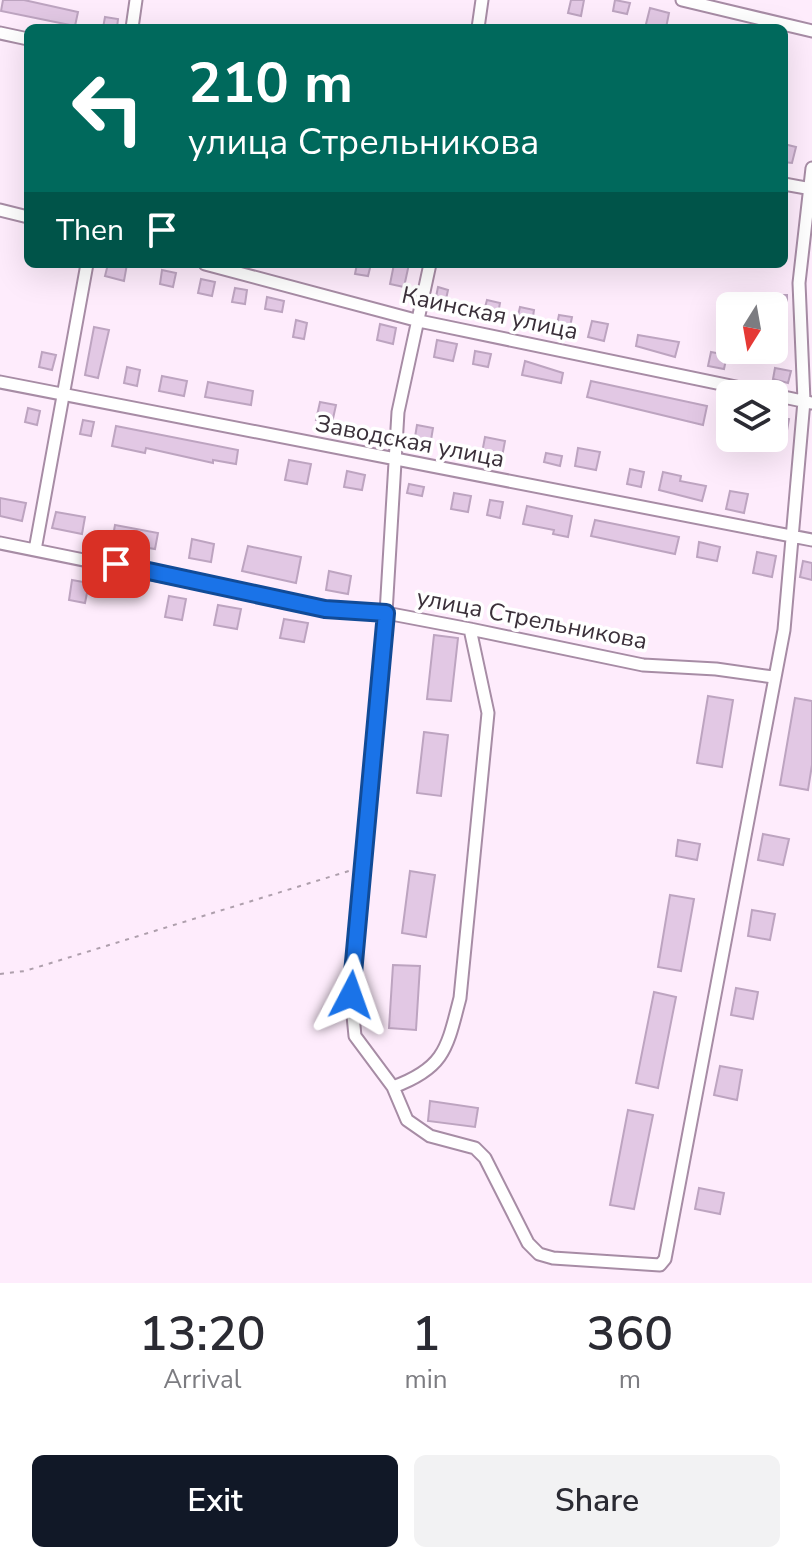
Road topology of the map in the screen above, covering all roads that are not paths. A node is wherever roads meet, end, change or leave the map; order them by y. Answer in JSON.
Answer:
{"nodes":[{"id":1,"x":136,"y":0,"type":"edge"},
{"id":2,"x":482,"y":0,"type":"edge"},
{"id":3,"x":682,"y":0,"type":"edge"},
{"id":4,"x":133,"y":24,"type":"edge"},
{"id":5,"x":479,"y":24,"type":"edge"},
{"id":6,"x":783,"y":24,"type":"edge"},
{"id":7,"x":788,"y":25,"type":"edge"},
{"id":8,"x":812,"y":31,"type":"edge"},
{"id":9,"x":0,"y":33,"type":"edge"},
{"id":10,"x":24,"y":38,"type":"edge"},
{"id":11,"x":812,"y":168,"type":"edge"},
{"id":12,"x":788,"y":185,"type":"edge"},
{"id":13,"x":810,"y":189,"type":"edge"},
{"id":14,"x":0,"y":210,"type":"edge"},
{"id":15,"x":24,"y":216,"type":"edge"},
{"id":16,"x":86,"y":268,"type":"edge"},
{"id":17,"x":220,"y":268,"type":"edge"},
{"id":18,"x":429,"y":268,"type":"edge"},
{"id":19,"x":419,"y":321,"type":"junction"},
{"id":20,"x":0,"y":382,"type":"edge"},
{"id":21,"x":716,"y":383,"type":"edge"},
{"id":22,"x":61,"y":395,"type":"junction"},
{"id":23,"x":788,"y":398,"type":"edge"},
{"id":24,"x":808,"y":402,"type":"edge"},
{"id":25,"x":395,"y":461,"type":"junction"},
{"id":26,"x":793,"y":537,"type":"junction"},
{"id":27,"x":812,"y":540,"type":"edge"},
{"id":28,"x":0,"y":543,"type":"edge"},
{"id":29,"x":35,"y":550,"type":"junction"},
{"id":30,"x":386,"y":613,"type":"junction"},
{"id":31,"x":470,"y":629,"type":"junction"},
{"id":32,"x":773,"y":677,"type":"junction"},
{"id":33,"x":393,"y":1087,"type":"junction"}],
"edges":[{"from":1,"to":4,"type":"street"},
{"from":2,"to":5,"type":"street"},
{"from":3,"to":6,"type":"street"},
{"from":7,"to":8,"type":"street"},
{"from":9,"to":10,"type":"street"},
{"from":11,"to":13,"type":"street"},
{"from":12,"to":13,"type":"street"},
{"from":13,"to":24,"type":"street"},
{"from":14,"to":15,"type":"street"},
{"from":16,"to":22,"type":"street"},
{"from":17,"to":19,"type":"street","name":"Каинская улица"},
{"from":18,"to":19,"type":"street"},
{"from":19,"to":21,"type":"street","name":"Каинская улица"},
{"from":19,"to":25,"type":"street"},
{"from":20,"to":22,"type":"street","name":"Заводская улица"},
{"from":22,"to":25,"type":"street","name":"Заводская улица"},
{"from":22,"to":29,"type":"street"},
{"from":23,"to":24,"type":"street","name":"Каинская улица"},
{"from":24,"to":26,"type":"street"},
{"from":25,"to":26,"type":"street","name":"Заводская улица"},
{"from":25,"to":30,"type":"street"},
{"from":26,"to":27,"type":"street","name":"Заводская улица"},
{"from":26,"to":32,"type":"street"},
{"from":28,"to":29,"type":"street","name":"улица Стрельникова"},
{"from":29,"to":30,"type":"street","name":"улица Стрельникова"},
{"from":30,"to":31,"type":"street","name":"улица Стрельникова"},
{"from":30,"to":33,"type":"street"},
{"from":31,"to":32,"type":"street","name":"улица Стрельникова"},
{"from":31,"to":33,"type":"street"},
{"from":32,"to":33,"type":"street"}]}
